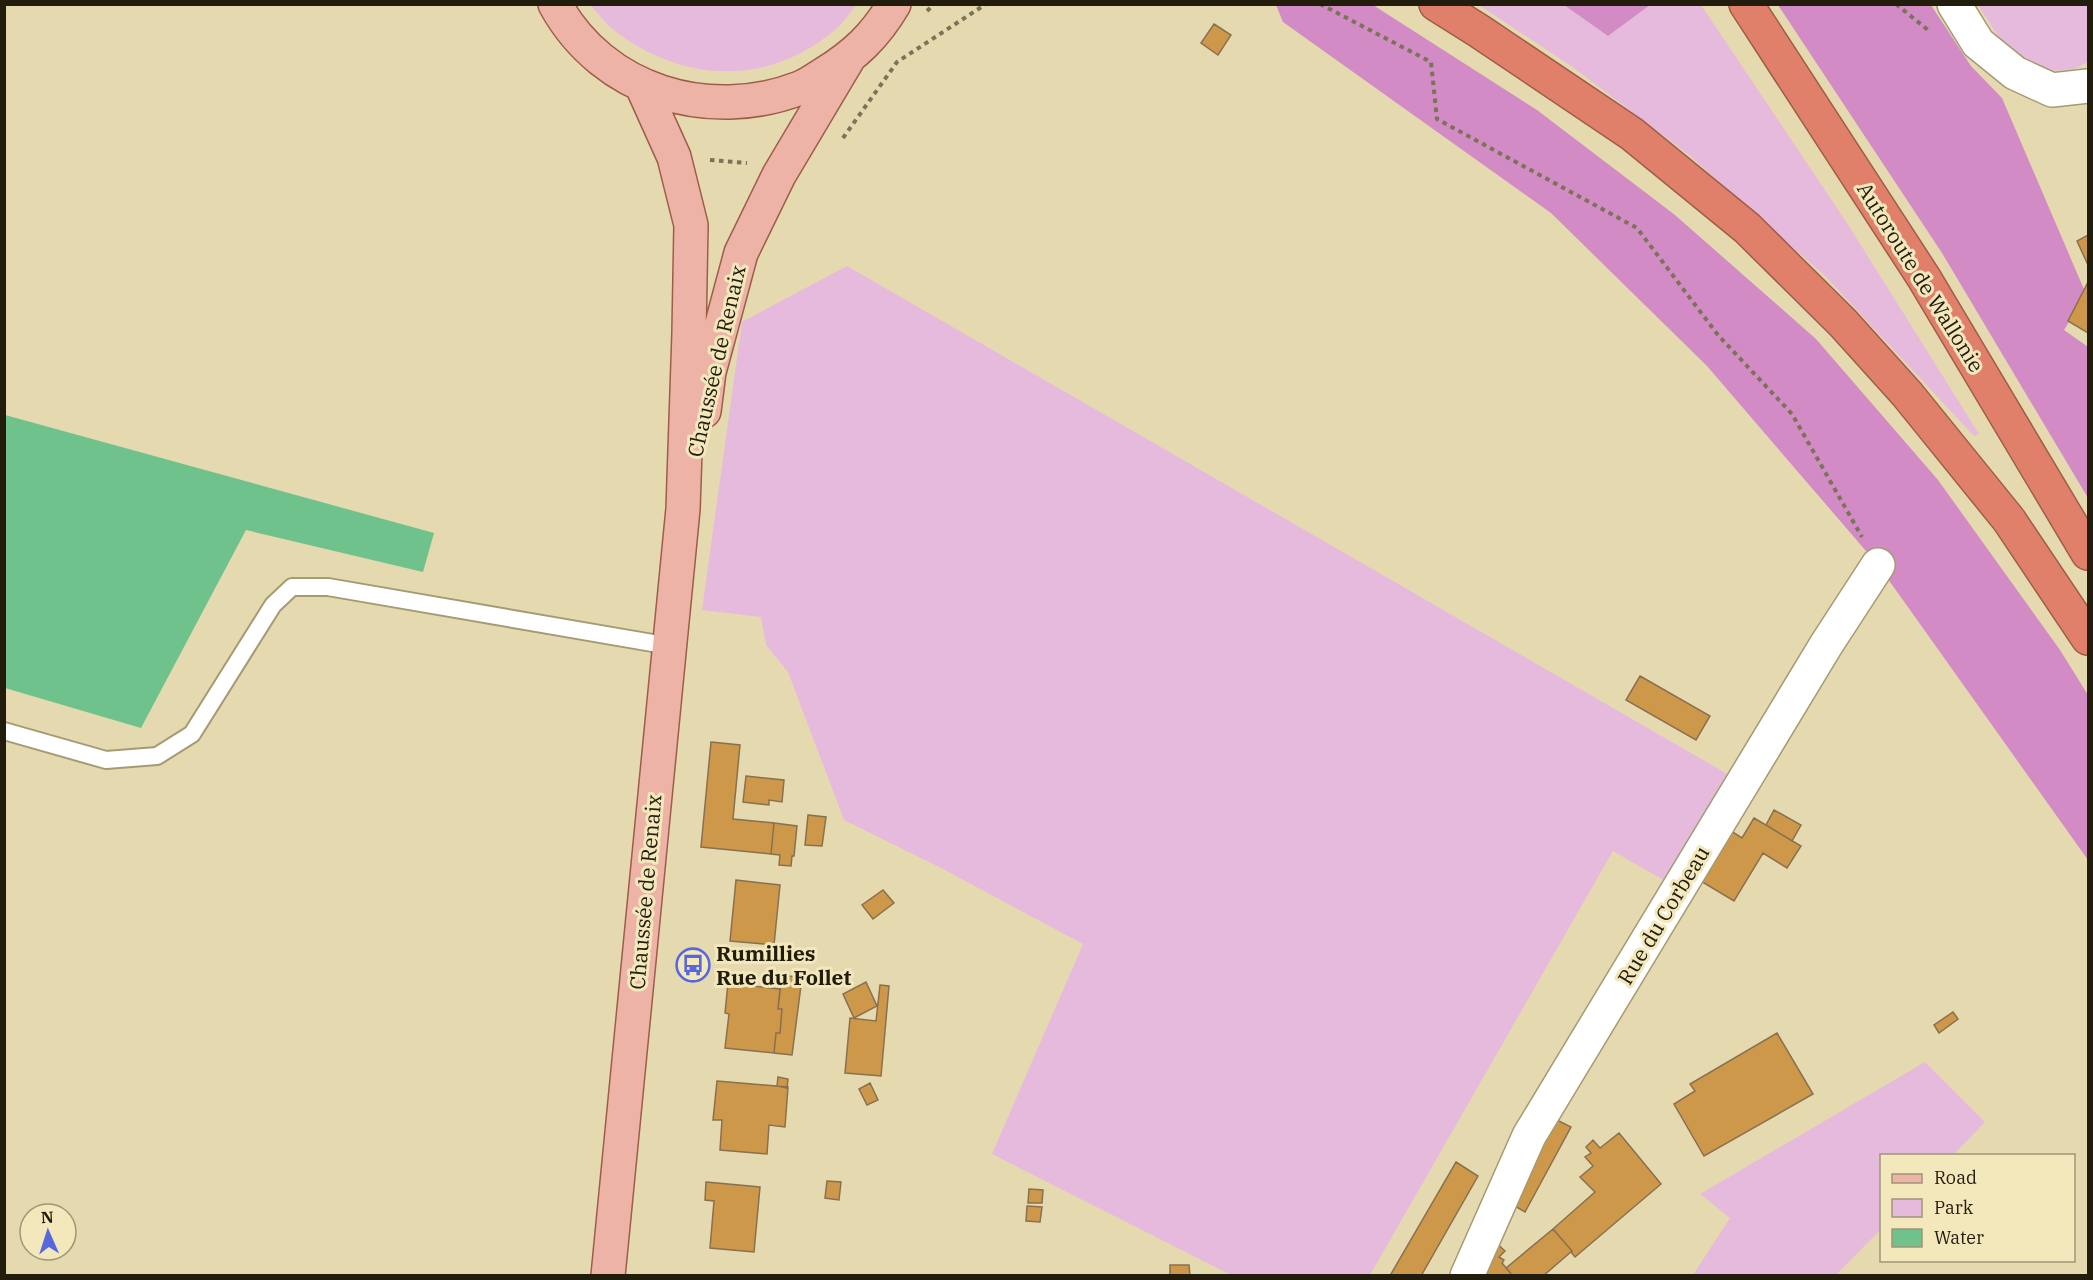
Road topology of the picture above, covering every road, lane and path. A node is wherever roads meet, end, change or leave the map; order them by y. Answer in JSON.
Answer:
{"nodes":[{"id":1,"x":555,"y":4,"type":"edge"},
{"id":2,"x":934,"y":4,"type":"edge"},
{"id":3,"x":986,"y":4,"type":"edge"},
{"id":4,"x":1320,"y":4,"type":"edge"},
{"id":5,"x":1436,"y":4,"type":"edge"},
{"id":6,"x":1746,"y":4,"type":"edge"},
{"id":7,"x":1954,"y":4,"type":"edge"},
{"id":8,"x":907,"y":12,"type":"edge"},
{"id":9,"x":848,"y":59,"type":"junction"},
{"id":10,"x":642,"y":86,"type":"junction"},
{"id":11,"x":2088,"y":86,"type":"edge"},
{"id":12,"x":837,"y":146,"type":"dead end"},
{"id":13,"x":674,"y":157,"type":"junction"},
{"id":14,"x":785,"y":166,"type":"junction"},
{"id":15,"x":682,"y":509,"type":"junction"},
{"id":16,"x":2088,"y":553,"type":"edge"},
{"id":17,"x":1878,"y":565,"type":"joint"},
{"id":18,"x":2088,"y":638,"type":"edge"},
{"id":19,"x":669,"y":646,"type":"junction"},
{"id":20,"x":4,"y":731,"type":"edge"},
{"id":21,"x":608,"y":1275,"type":"edge"},
{"id":22,"x":1467,"y":1275,"type":"edge"}],
"edges":[{"from":1,"to":10,"type":"main road"},
{"from":2,"to":8,"type":"path"},
{"from":3,"to":12,"type":"path"},
{"from":4,"to":17,"type":"path"},
{"from":5,"to":18,"type":"highway"},
{"from":6,"to":16,"type":"highway","name":"Autoroute de Wallonie"},
{"from":7,"to":11,"type":"street"},
{"from":8,"to":9,"type":"main road"},
{"from":9,"to":10,"type":"main road"},
{"from":9,"to":14,"type":"main road","name":"Chaussée de Renaix"},
{"from":10,"to":13,"type":"main road","name":"Chaussée de Renaix"},
{"from":13,"to":14,"type":"path"},
{"from":13,"to":15,"type":"main road","name":"Chaussée de Renaix"},
{"from":14,"to":15,"type":"main road","name":"Chaussée de Renaix"},
{"from":15,"to":19,"type":"main road","name":"Chaussée de Renaix"},
{"from":17,"to":22,"type":"street","name":"Rue du Corbeau"},
{"from":19,"to":20,"type":"lane"},
{"from":19,"to":21,"type":"main road","name":"Chaussée de Renaix"}]}
